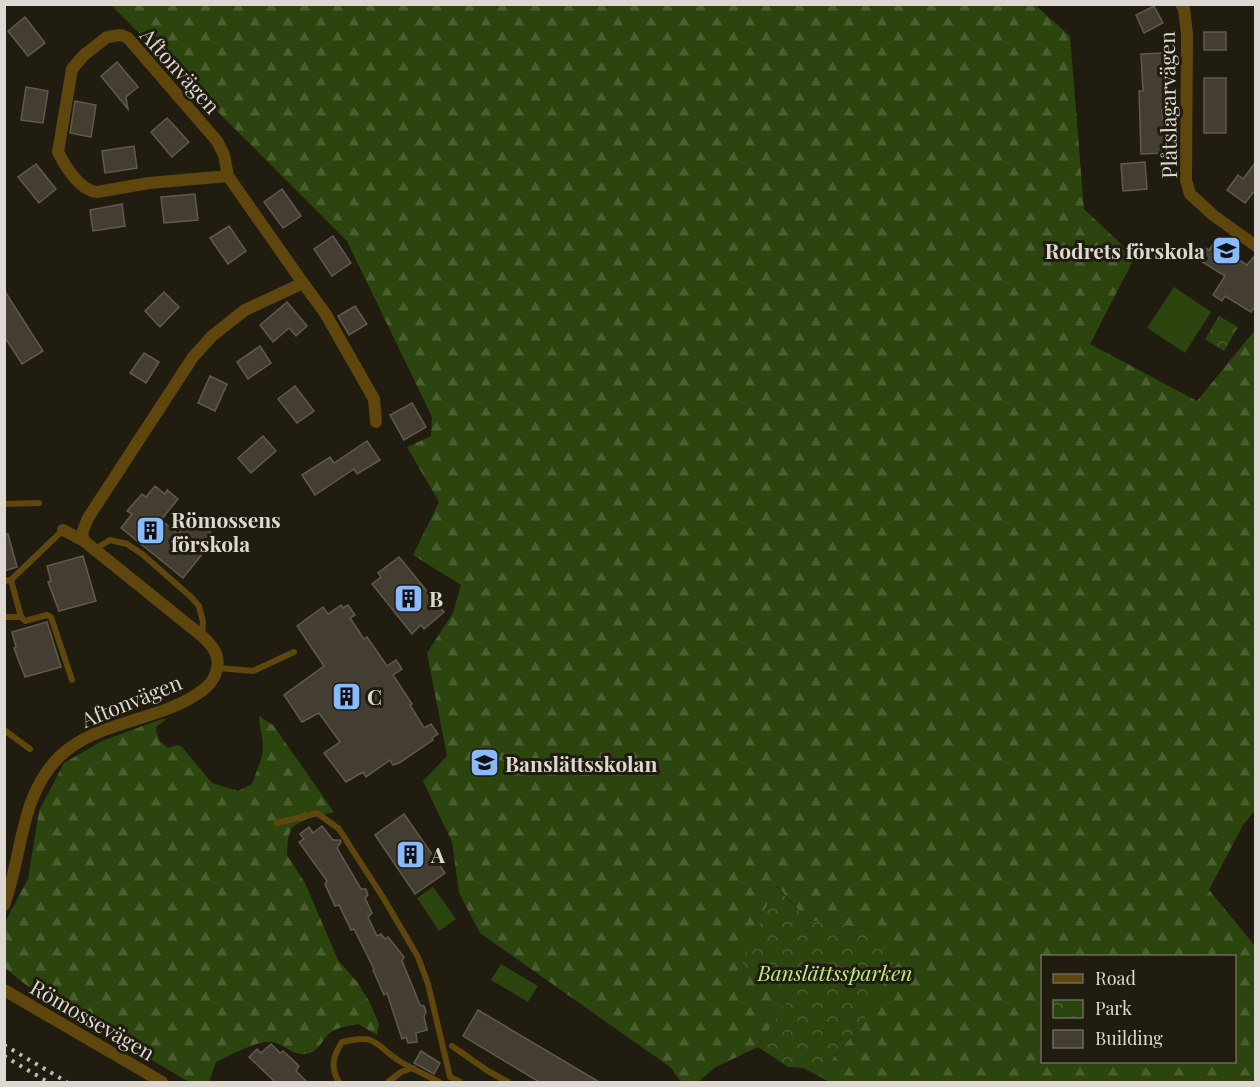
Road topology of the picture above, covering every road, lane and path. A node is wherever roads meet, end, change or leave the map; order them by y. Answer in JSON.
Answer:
{"nodes":[{"id":1,"x":1181,"y":4,"type":"edge"},
{"id":2,"x":228,"y":176,"type":"junction"},
{"id":3,"x":1254,"y":243,"type":"edge"},
{"id":4,"x":303,"y":283,"type":"junction"},
{"id":5,"x":376,"y":422,"type":"dead end"},
{"id":6,"x":39,"y":502,"type":"dead end"},
{"id":7,"x":4,"y":504,"type":"edge"},
{"id":8,"x":63,"y":530,"type":"joint"},
{"id":9,"x":84,"y":541,"type":"junction"},
{"id":10,"x":96,"y":552,"type":"junction"},
{"id":11,"x":8,"y":580,"type":"edge"},
{"id":12,"x":4,"y":617,"type":"edge"},
{"id":13,"x":21,"y":617,"type":"junction"},
{"id":14,"x":202,"y":636,"type":"junction"},
{"id":15,"x":294,"y":652,"type":"dead end"},
{"id":16,"x":217,"y":668,"type":"junction"},
{"id":17,"x":72,"y":680,"type":"dead end"},
{"id":18,"x":4,"y":730,"type":"edge"},
{"id":19,"x":30,"y":749,"type":"dead end"},
{"id":20,"x":277,"y":823,"type":"dead end"},
{"id":21,"x":4,"y":905,"type":"edge"},
{"id":22,"x":4,"y":990,"type":"edge"},
{"id":23,"x":452,"y":1046,"type":"dead end"},
{"id":24,"x":414,"y":1068,"type":"junction"},
{"id":25,"x":162,"y":1083,"type":"edge"},
{"id":26,"x":339,"y":1083,"type":"edge"},
{"id":27,"x":388,"y":1083,"type":"edge"},
{"id":28,"x":439,"y":1083,"type":"edge"},
{"id":29,"x":458,"y":1083,"type":"edge"},
{"id":30,"x":508,"y":1083,"type":"edge"}],
"edges":[{"from":1,"to":3,"type":"street","name":"Plåtslagarvägen"},
{"from":2,"to":2,"type":"street","name":"Aftonvägen"},
{"from":2,"to":4,"type":"street","name":"Aftonvägen"},
{"from":4,"to":5,"type":"street","name":"Aftonvägen"},
{"from":4,"to":9,"type":"street"},
{"from":6,"to":7,"type":"lane"},
{"from":8,"to":9,"type":"street"},
{"from":8,"to":11,"type":"lane"},
{"from":9,"to":10,"type":"street"},
{"from":10,"to":14,"type":"street"},
{"from":10,"to":14,"type":"lane"},
{"from":11,"to":13,"type":"lane"},
{"from":12,"to":13,"type":"lane"},
{"from":13,"to":17,"type":"lane"},
{"from":14,"to":16,"type":"street"},
{"from":15,"to":16,"type":"lane"},
{"from":16,"to":21,"type":"street","name":"Aftonvägen"},
{"from":18,"to":19,"type":"lane"},
{"from":20,"to":29,"type":"lane"},
{"from":22,"to":25,"type":"street","name":"Römossevägen"},
{"from":23,"to":30,"type":"lane"},
{"from":24,"to":26,"type":"lane"},
{"from":24,"to":27,"type":"lane"},
{"from":24,"to":28,"type":"lane"}]}
